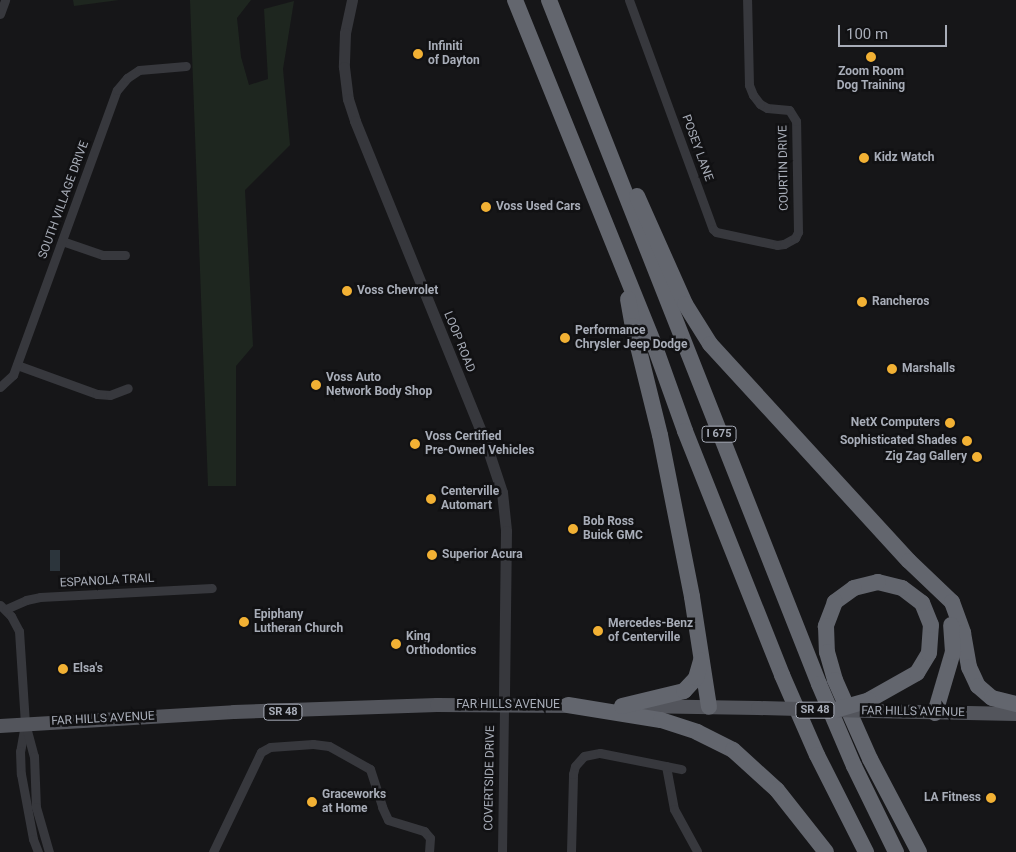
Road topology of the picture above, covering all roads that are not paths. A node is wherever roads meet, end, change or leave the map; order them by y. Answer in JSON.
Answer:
{"nodes":[{"id":1,"x":5,"y":0,"type":"edge"},
{"id":2,"x":352,"y":0,"type":"edge"},
{"id":3,"x":515,"y":0,"type":"edge"},
{"id":4,"x":629,"y":0,"type":"edge"},
{"id":5,"x":747,"y":0,"type":"edge"},
{"id":6,"x":551,"y":6,"type":"edge"},
{"id":7,"x":0,"y":14,"type":"edge"},
{"id":8,"x":186,"y":66,"type":"dead end"},
{"id":9,"x":62,"y":241,"type":"junction"},
{"id":10,"x":790,"y":242,"type":"joint"},
{"id":11,"x":125,"y":255,"type":"dead end"},
{"id":12,"x":623,"y":268,"type":"junction"},
{"id":13,"x":17,"y":365,"type":"junction"},
{"id":14,"x":0,"y":387,"type":"edge"},
{"id":15,"x":128,"y":388,"type":"dead end"},
{"id":16,"x":916,"y":567,"type":"junction"},
{"id":17,"x":212,"y":588,"type":"dead end"},
{"id":18,"x":3,"y":607,"type":"edge"},
{"id":19,"x":701,"y":656,"type":"junction"},
{"id":20,"x":504,"y":704,"type":"junction"},
{"id":21,"x":1016,"y":704,"type":"edge"},
{"id":22,"x":568,"y":705,"type":"junction"},
{"id":23,"x":871,"y":705,"type":"junction"},
{"id":24,"x":622,"y":706,"type":"junction"},
{"id":25,"x":709,"y":707,"type":"junction"},
{"id":26,"x":835,"y":710,"type":"joint"},
{"id":27,"x":935,"y":712,"type":"junction"},
{"id":28,"x":1016,"y":714,"type":"edge"},
{"id":29,"x":25,"y":724,"type":"junction"},
{"id":30,"x":0,"y":726,"type":"edge"},
{"id":31,"x":666,"y":766,"type":"junction"},
{"id":32,"x":681,"y":768,"type":"dead end"},
{"id":33,"x":696,"y":851,"type":"edge"},
{"id":34,"x":38,"y":852,"type":"edge"},
{"id":35,"x":48,"y":852,"type":"edge"},
{"id":36,"x":213,"y":852,"type":"edge"},
{"id":37,"x":428,"y":852,"type":"edge"},
{"id":38,"x":502,"y":852,"type":"edge"},
{"id":39,"x":571,"y":852,"type":"edge"},
{"id":40,"x":826,"y":852,"type":"edge"},
{"id":41,"x":866,"y":852,"type":"edge"},
{"id":42,"x":896,"y":852,"type":"edge"},
{"id":43,"x":919,"y":852,"type":"edge"}],
"edges":[{"from":1,"to":7,"type":"street"},
{"from":2,"to":20,"type":"street","name":"LOOP ROAD"},
{"from":3,"to":12,"type":"highway","number":"I 675"},
{"from":4,"to":10,"type":"street","name":"POSEY LANE"},
{"from":5,"to":10,"type":"street","name":"COURTIN DRIVE"},
{"from":6,"to":16,"type":"highway"},
{"from":6,"to":42,"type":"highway","number":"I 675"},
{"from":8,"to":9,"type":"street","name":"SOUTH VILLAGE DRIVE"},
{"from":9,"to":11,"type":"street"},
{"from":9,"to":13,"type":"street","name":"SOUTH VILLAGE DRIVE"},
{"from":12,"to":19,"type":"highway"},
{"from":12,"to":41,"type":"highway","number":"I 675"},
{"from":13,"to":14,"type":"street","name":"SOUTH VILLAGE DRIVE"},
{"from":13,"to":15,"type":"street"},
{"from":16,"to":21,"type":"highway"},
{"from":16,"to":27,"type":"highway"},
{"from":17,"to":18,"type":"street","name":"ESPANOLA TRAIL"},
{"from":18,"to":29,"type":"street"},
{"from":19,"to":24,"type":"highway"},
{"from":19,"to":25,"type":"highway"},
{"from":20,"to":22,"type":"main road","name":"FAR HILLS AVENUE","number":"SR 48"},
{"from":20,"to":29,"type":"main road","name":"FAR HILLS AVENUE","number":"SR 48"},
{"from":20,"to":38,"type":"street","name":"COVERTSIDE DRIVE"},
{"from":22,"to":24,"type":"main road","name":"FAR HILLS AVENUE","number":"SR 48"},
{"from":22,"to":40,"type":"highway"},
{"from":23,"to":26,"type":"highway","bridge":true},
{"from":23,"to":27,"type":"main road","name":"FAR HILLS AVENUE"},
{"from":23,"to":43,"type":"highway"},
{"from":24,"to":25,"type":"main road","name":"FAR HILLS AVENUE","number":"SR 48"},
{"from":25,"to":26,"type":"main road","name":"FAR HILLS AVENUE","number":"SR 48","bridge":true},
{"from":27,"to":28,"type":"main road","name":"FAR HILLS AVENUE"},
{"from":29,"to":30,"type":"main road","name":"FAR HILLS AVENUE","number":"SR 48"},
{"from":29,"to":34,"type":"street"},
{"from":29,"to":35,"type":"street"},
{"from":31,"to":32,"type":"street"},
{"from":31,"to":33,"type":"street"},
{"from":31,"to":39,"type":"street"},
{"from":36,"to":37,"type":"street"}]}
